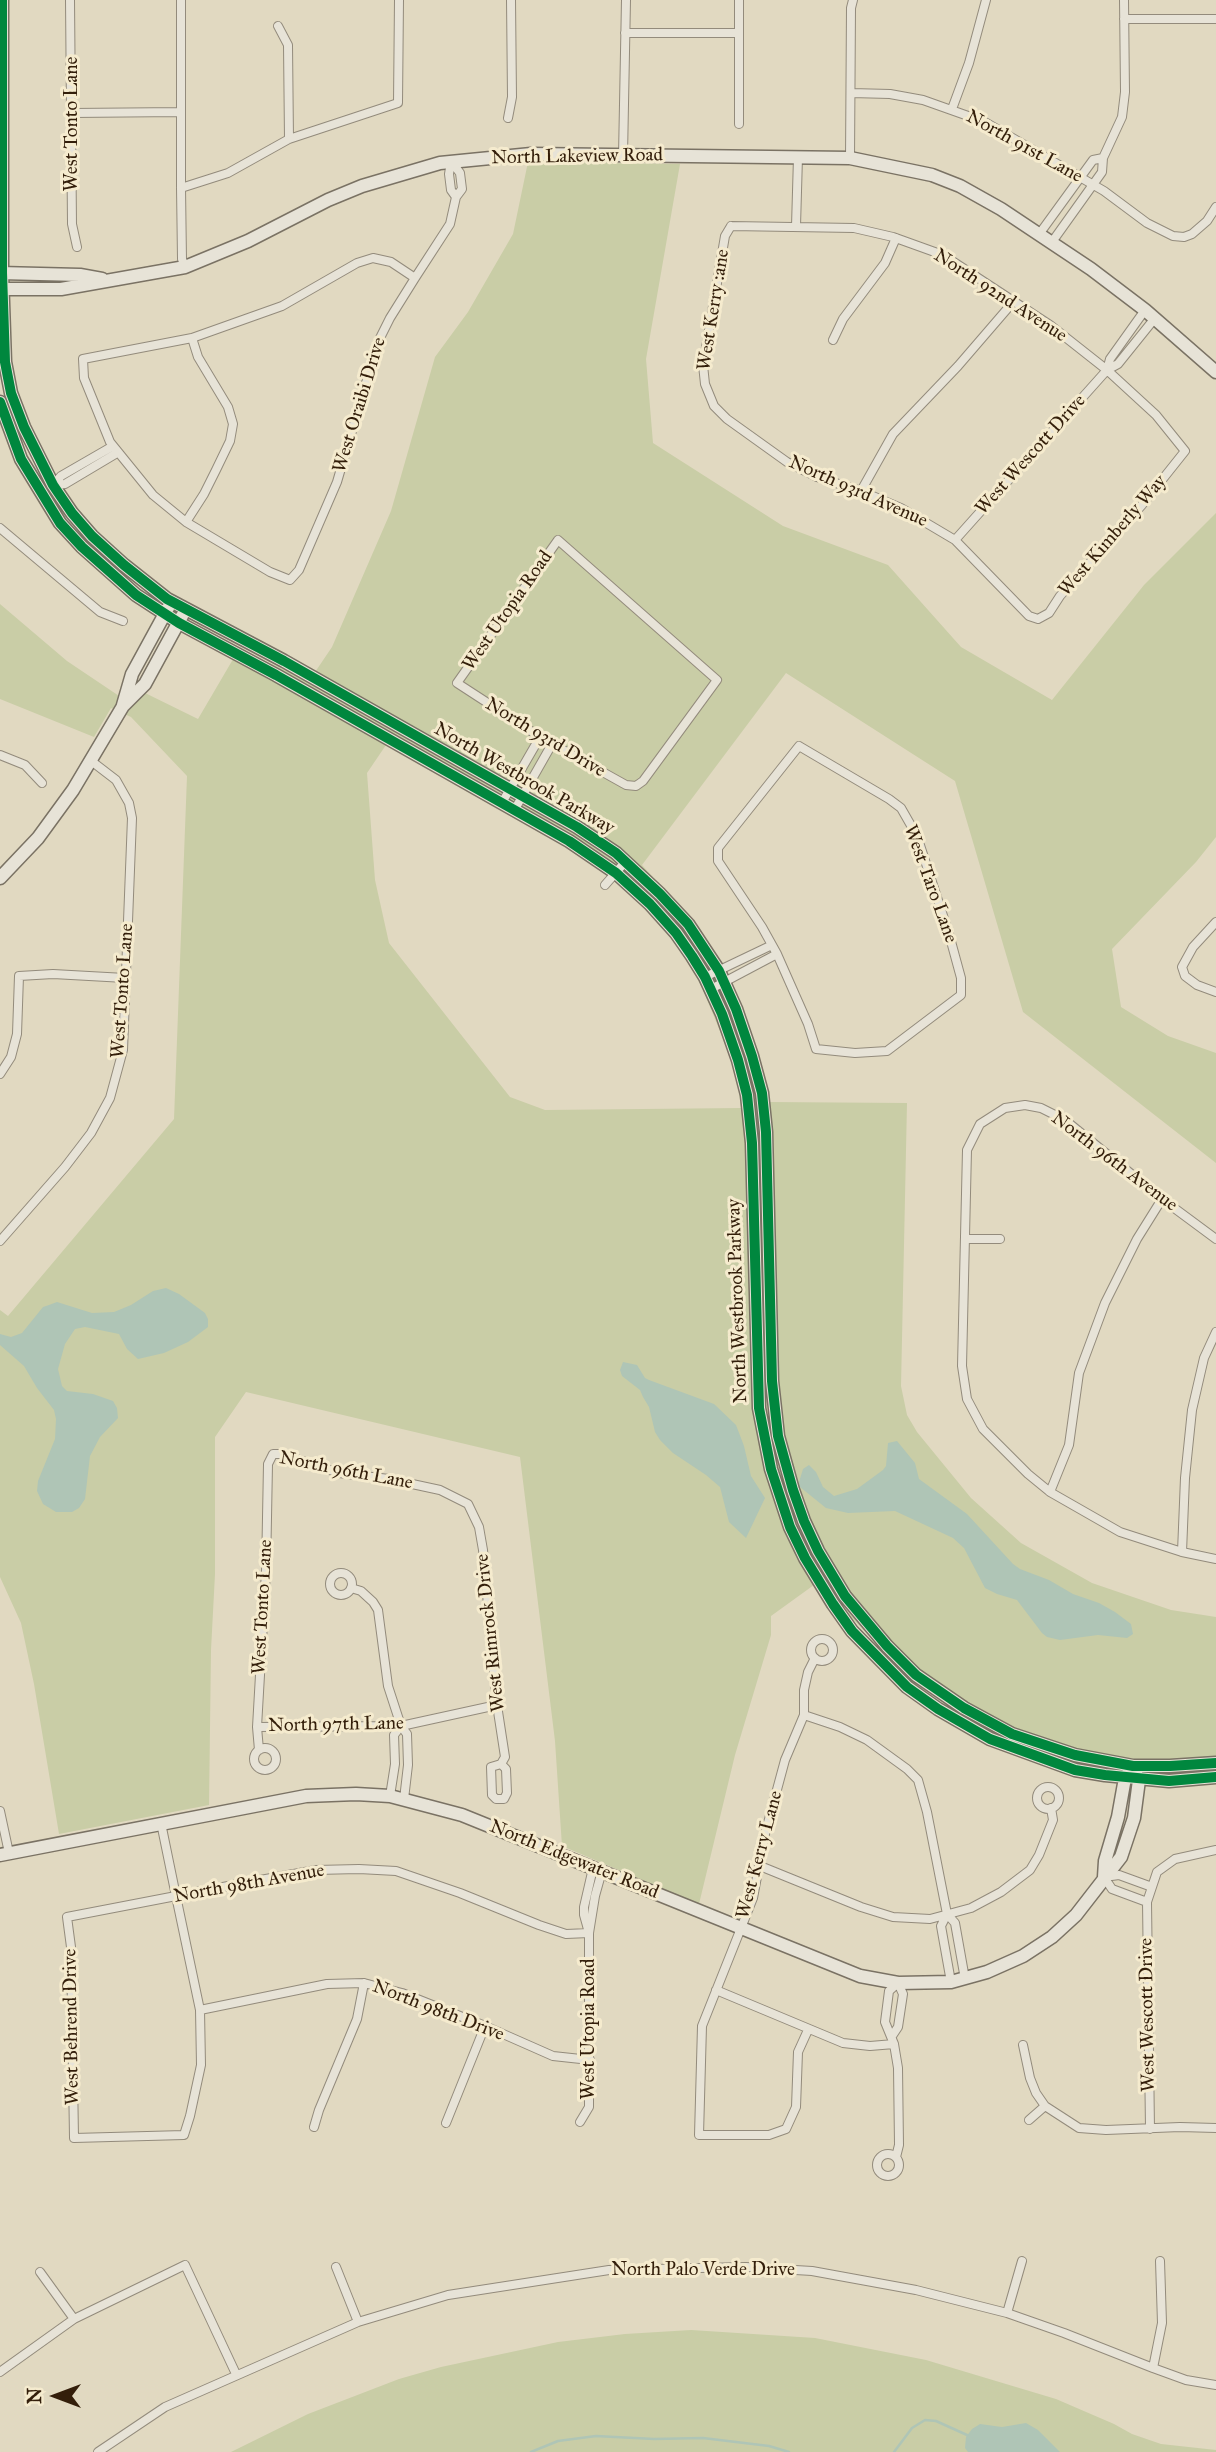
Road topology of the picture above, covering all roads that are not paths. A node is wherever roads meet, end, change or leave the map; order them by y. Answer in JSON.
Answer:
{"nodes":[{"id":1,"x":2,"y":0,"type":"edge"},
{"id":2,"x":70,"y":0,"type":"edge"},
{"id":3,"x":181,"y":0,"type":"edge"},
{"id":4,"x":399,"y":0,"type":"edge"},
{"id":5,"x":512,"y":0,"type":"edge"},
{"id":6,"x":626,"y":0,"type":"edge"},
{"id":7,"x":739,"y":0,"type":"edge"},
{"id":8,"x":853,"y":0,"type":"edge"},
{"id":9,"x":986,"y":0,"type":"edge"},
{"id":10,"x":1124,"y":0,"type":"edge"},
{"id":11,"x":1124,"y":19,"type":"junction"},
{"id":12,"x":1216,"y":19,"type":"edge"},
{"id":13,"x":278,"y":26,"type":"dead end"},
{"id":14,"x":625,"y":33,"type":"junction"},
{"id":15,"x":739,"y":33,"type":"junction"},
{"id":16,"x":1,"y":63,"type":"edge"},
{"id":17,"x":850,"y":93,"type":"junction"},
{"id":18,"x":952,"y":109,"type":"junction"},
{"id":19,"x":181,"y":112,"type":"junction"},
{"id":20,"x":72,"y":113,"type":"junction"},
{"id":21,"x":508,"y":118,"type":"dead end"},
{"id":22,"x":739,"y":124,"type":"dead end"},
{"id":23,"x":289,"y":139,"type":"junction"},
{"id":24,"x":623,"y":156,"type":"junction"},
{"id":25,"x":798,"y":157,"type":"junction"},
{"id":26,"x":850,"y":158,"type":"junction"},
{"id":27,"x":1103,"y":158,"type":"junction"},
{"id":28,"x":451,"y":161,"type":"junction"},
{"id":29,"x":1080,"y":178,"type":"junction"},
{"id":30,"x":1,"y":183,"type":"edge"},
{"id":31,"x":1093,"y":185,"type":"junction"},
{"id":32,"x":181,"y":188,"type":"junction"},
{"id":33,"x":1216,"y":207,"type":"edge"},
{"id":34,"x":731,"y":226,"type":"joint"},
{"id":35,"x":796,"y":226,"type":"junction"},
{"id":36,"x":1040,"y":233,"type":"junction"},
{"id":37,"x":896,"y":238,"type":"junction"},
{"id":38,"x":1052,"y":242,"type":"junction"},
{"id":39,"x":77,"y":247,"type":"dead end"},
{"id":40,"x":185,"y":267,"type":"junction"},
{"id":41,"x":1,"y":273,"type":"edge"},
{"id":42,"x":415,"y":278,"type":"junction"},
{"id":43,"x":106,"y":280,"type":"junction"},
{"id":44,"x":1,"y":289,"type":"edge"},
{"id":45,"x":1014,"y":301,"type":"junction"},
{"id":46,"x":1150,"y":314,"type":"junction"},
{"id":47,"x":192,"y":338,"type":"junction"},
{"id":48,"x":833,"y":340,"type":"dead end"},
{"id":49,"x":1107,"y":370,"type":"junction"},
{"id":50,"x":1216,"y":372,"type":"edge"},
{"id":51,"x":5,"y":389,"type":"edge"},
{"id":52,"x":708,"y":395,"type":"joint"},
{"id":53,"x":0,"y":402,"type":"edge"},
{"id":54,"x":115,"y":449,"type":"junction"},
{"id":55,"x":1185,"y":451,"type":"joint"},
{"id":56,"x":53,"y":485,"type":"junction"},
{"id":57,"x":861,"y":491,"type":"junction"},
{"id":58,"x":39,"y":492,"type":"junction"},
{"id":59,"x":186,"y":522,"type":"junction"},
{"id":60,"x":0,"y":528,"type":"edge"},
{"id":61,"x":955,"y":540,"type":"junction"},
{"id":62,"x":172,"y":601,"type":"junction"},
{"id":63,"x":186,"y":609,"type":"junction"},
{"id":64,"x":164,"y":615,"type":"junction"},
{"id":65,"x":1038,"y":619,"type":"joint"},
{"id":66,"x":123,"y":621,"type":"dead end"},
{"id":67,"x":178,"y":623,"type":"junction"},
{"id":68,"x":457,"y":683,"type":"joint"},
{"id":69,"x":123,"y":706,"type":"junction"},
{"id":70,"x":540,"y":737,"type":"junction"},
{"id":71,"x":552,"y":744,"type":"junction"},
{"id":72,"x":0,"y":755,"type":"edge"},
{"id":73,"x":90,"y":760,"type":"junction"},
{"id":74,"x":42,"y":783,"type":"dead end"},
{"id":75,"x":636,"y":786,"type":"joint"},
{"id":76,"x":510,"y":788,"type":"junction"},
{"id":77,"x":523,"y":795,"type":"junction"},
{"id":78,"x":503,"y":801,"type":"junction"},
{"id":79,"x":515,"y":809,"type":"junction"},
{"id":80,"x":626,"y":861,"type":"junction"},
{"id":81,"x":616,"y":873,"type":"junction"},
{"id":82,"x":0,"y":878,"type":"edge"},
{"id":83,"x":605,"y":884,"type":"dead end"},
{"id":84,"x":1216,"y":922,"type":"edge"},
{"id":85,"x":772,"y":945,"type":"junction"},
{"id":86,"x":777,"y":954,"type":"junction"},
{"id":87,"x":721,"y":976,"type":"junction"},
{"id":88,"x":125,"y":978,"type":"junction"},
{"id":89,"x":708,"y":983,"type":"junction"},
{"id":90,"x":1216,"y":992,"type":"edge"},
{"id":91,"x":0,"y":1074,"type":"edge"},
{"id":92,"x":762,"y":1093,"type":"junction"},
{"id":93,"x":747,"y":1095,"type":"junction"},
{"id":94,"x":752,"y":1187,"type":"junction"},
{"id":95,"x":768,"y":1187,"type":"junction"},
{"id":96,"x":1161,"y":1199,"type":"junction"},
{"id":97,"x":965,"y":1238,"type":"junction"},
{"id":98,"x":1000,"y":1239,"type":"dead end"},
{"id":99,"x":1216,"y":1239,"type":"edge"},
{"id":100,"x":0,"y":1241,"type":"edge"},
{"id":101,"x":755,"y":1306,"type":"junction"},
{"id":102,"x":770,"y":1306,"type":"junction"},
{"id":103,"x":1216,"y":1332,"type":"edge"},
{"id":104,"x":268,"y":1464,"type":"joint"},
{"id":105,"x":1050,"y":1492,"type":"junction"},
{"id":106,"x":468,"y":1504,"type":"joint"},
{"id":107,"x":1182,"y":1552,"type":"junction"},
{"id":108,"x":1216,"y":1559,"type":"edge"},
{"id":109,"x":351,"y":1588,"type":"dead end"},
{"id":110,"x":814,"y":1658,"type":"dead end"},
{"id":111,"x":498,"y":1705,"type":"junction"},
{"id":112,"x":804,"y":1715,"type":"junction"},
{"id":113,"x":401,"y":1726,"type":"junction"},
{"id":114,"x":257,"y":1727,"type":"junction"},
{"id":115,"x":259,"y":1750,"type":"dead end"},
{"id":116,"x":1216,"y":1763,"type":"edge"},
{"id":117,"x":501,"y":1764,"type":"dead end"},
{"id":118,"x":1133,"y":1766,"type":"junction"},
{"id":119,"x":1216,"y":1777,"type":"edge"},
{"id":120,"x":1125,"y":1778,"type":"junction"},
{"id":121,"x":1139,"y":1780,"type":"junction"},
{"id":122,"x":390,"y":1796,"type":"junction"},
{"id":123,"x":404,"y":1799,"type":"junction"},
{"id":124,"x":1051,"y":1808,"type":"dead end"},
{"id":125,"x":0,"y":1811,"type":"edge"},
{"id":126,"x":162,"y":1823,"type":"junction"},
{"id":127,"x":1216,"y":1850,"type":"edge"},
{"id":128,"x":5,"y":1854,"type":"edge"},
{"id":129,"x":760,"y":1866,"type":"junction"},
{"id":130,"x":598,"y":1869,"type":"junction"},
{"id":131,"x":1104,"y":1877,"type":"junction"},
{"id":132,"x":1152,"y":1887,"type":"junction"},
{"id":133,"x":176,"y":1896,"type":"junction"},
{"id":134,"x":1147,"y":1902,"type":"junction"},
{"id":135,"x":947,"y":1914,"type":"junction"},
{"id":136,"x":68,"y":1917,"type":"joint"},
{"id":137,"x":741,"y":1928,"type":"junction"},
{"id":138,"x":589,"y":1933,"type":"junction"},
{"id":139,"x":965,"y":1979,"type":"junction"},
{"id":140,"x":951,"y":1982,"type":"junction"},
{"id":141,"x":364,"y":1983,"type":"junction"},
{"id":142,"x":898,"y":1983,"type":"junction"},
{"id":143,"x":716,"y":1990,"type":"junction"},
{"id":144,"x":200,"y":2010,"type":"junction"},
{"id":145,"x":485,"y":2026,"type":"junction"},
{"id":146,"x":808,"y":2030,"type":"junction"},
{"id":147,"x":893,"y":2040,"type":"junction"},
{"id":148,"x":1023,"y":2045,"type":"dead end"},
{"id":149,"x":590,"y":2060,"type":"junction"},
{"id":150,"x":1045,"y":2106,"type":"junction"},
{"id":151,"x":1029,"y":2120,"type":"dead end"},
{"id":152,"x":580,"y":2122,"type":"dead end"},
{"id":153,"x":446,"y":2123,"type":"dead end"},
{"id":154,"x":314,"y":2127,"type":"dead end"},
{"id":155,"x":1216,"y":2128,"type":"edge"},
{"id":156,"x":1150,"y":2129,"type":"junction"},
{"id":157,"x":896,"y":2157,"type":"dead end"},
{"id":158,"x":1022,"y":2261,"type":"dead end"},
{"id":159,"x":1160,"y":2261,"type":"dead end"},
{"id":160,"x":336,"y":2267,"type":"dead end"},
{"id":161,"x":40,"y":2272,"type":"dead end"},
{"id":162,"x":1007,"y":2314,"type":"junction"},
{"id":163,"x":74,"y":2319,"type":"junction"},
{"id":164,"x":358,"y":2322,"type":"junction"},
{"id":165,"x":1153,"y":2368,"type":"junction"},
{"id":166,"x":0,"y":2372,"type":"edge"},
{"id":167,"x":236,"y":2374,"type":"junction"},
{"id":168,"x":1216,"y":2385,"type":"edge"},
{"id":169,"x":99,"y":2452,"type":"edge"}],
"edges":[{"from":1,"to":16,"type":"street","name":"North Westbrook Parkway"},
{"from":2,"to":20,"type":"street","name":"West Tonto Lane"},
{"from":3,"to":19,"type":"street"},
{"from":4,"to":23,"type":"street"},
{"from":5,"to":21,"type":"street"},
{"from":6,"to":14,"type":"street"},
{"from":7,"to":15,"type":"street"},
{"from":8,"to":17,"type":"street"},
{"from":9,"to":18,"type":"street"},
{"from":10,"to":11,"type":"street"},
{"from":11,"to":12,"type":"street"},
{"from":11,"to":27,"type":"street"},
{"from":13,"to":23,"type":"street"},
{"from":14,"to":15,"type":"street"},
{"from":14,"to":24,"type":"street"},
{"from":15,"to":22,"type":"street"},
{"from":16,"to":30,"type":"street","name":"North Westbrook Parkway"},
{"from":17,"to":18,"type":"street","name":"North 91st Lane"},
{"from":17,"to":26,"type":"street"},
{"from":18,"to":29,"type":"street","name":"North 91st Lane"},
{"from":19,"to":20,"type":"street"},
{"from":19,"to":32,"type":"street"},
{"from":20,"to":39,"type":"street","name":"West Tonto Lane"},
{"from":23,"to":32,"type":"street"},
{"from":24,"to":25,"type":"street","name":"North Lakeview Road"},
{"from":24,"to":28,"type":"street","name":"North Lakeview Road"},
{"from":25,"to":26,"type":"street","name":"North Lakeview Road"},
{"from":25,"to":35,"type":"street"},
{"from":26,"to":36,"type":"street","name":"North Lakeview Road"},
{"from":27,"to":29,"type":"street"},
{"from":27,"to":31,"type":"street"},
{"from":28,"to":40,"type":"street","name":"North Lakeview Road"},
{"from":28,"to":42,"type":"street","name":"West Oraibi Drive"},
{"from":29,"to":31,"type":"street","name":"North 91st Lane"},
{"from":29,"to":36,"type":"street"},
{"from":30,"to":41,"type":"street","name":"North Westbrook Parkway"},
{"from":31,"to":33,"type":"street","name":"North 91st Lane"},
{"from":31,"to":38,"type":"street"},
{"from":32,"to":40,"type":"street"},
{"from":34,"to":35,"type":"street","name":"North 92nd Avenue"},
{"from":34,"to":52,"type":"street","name":"West Kerry :ane"},
{"from":35,"to":37,"type":"street","name":"North 92nd Avenue"},
{"from":36,"to":38,"type":"street","name":"North Lakeview Road"},
{"from":37,"to":45,"type":"street","name":"North 92nd Avenue"},
{"from":37,"to":48,"type":"street"},
{"from":38,"to":46,"type":"street","name":"North Lakeview Road"},
{"from":40,"to":43,"type":"street","name":"North Lakeview Road"},
{"from":41,"to":43,"type":"street"},
{"from":41,"to":44,"type":"street","name":"North Westbrook Parkway"},
{"from":42,"to":47,"type":"street"},
{"from":42,"to":59,"type":"street","name":"West Oraibi Drive"},
{"from":43,"to":44,"type":"street"},
{"from":44,"to":51,"type":"street","name":"North Westbrook Parkway"},
{"from":45,"to":49,"type":"street","name":"North 92nd Avenue"},
{"from":45,"to":57,"type":"street"},
{"from":46,"to":49,"type":"street","name":"West Wescott Drive"},
{"from":46,"to":50,"type":"street","name":"North Lakeview Road"},
{"from":47,"to":54,"type":"street"},
{"from":47,"to":59,"type":"street"},
{"from":49,"to":55,"type":"street","name":"North 92nd Avenue"},
{"from":49,"to":61,"type":"street","name":"West Wescott Drive"},
{"from":51,"to":56,"type":"street","name":"North Westbrook Parkway"},
{"from":52,"to":57,"type":"street","name":"North 93rd Avenue"},
{"from":53,"to":58,"type":"street","name":"North Westbrook Parkway"},
{"from":54,"to":56,"type":"street"},
{"from":54,"to":59,"type":"street"},
{"from":55,"to":65,"type":"street","name":"West Kimberly Way"},
{"from":56,"to":58,"type":"street"},
{"from":56,"to":62,"type":"street","name":"North Westbrook Parkway"},
{"from":57,"to":61,"type":"street","name":"North 93rd Avenue"},
{"from":58,"to":64,"type":"street","name":"North Westbrook Parkway"},
{"from":60,"to":66,"type":"street"},
{"from":61,"to":65,"type":"street","name":"North 93rd Avenue"},
{"from":62,"to":63,"type":"street","name":"North Westbrook Parkway"},
{"from":62,"to":64,"type":"street"},
{"from":63,"to":67,"type":"street"},
{"from":63,"to":76,"type":"street","name":"North Westbrook Parkway"},
{"from":64,"to":67,"type":"street","name":"North Westbrook Parkway"},
{"from":64,"to":69,"type":"street"},
{"from":67,"to":69,"type":"street"},
{"from":67,"to":78,"type":"street","name":"North Westbrook Parkway"},
{"from":68,"to":70,"type":"street","name":"North 93rd Drive"},
{"from":68,"to":75,"type":"street","name":"West Utopia Road"},
{"from":69,"to":73,"type":"street"},
{"from":70,"to":71,"type":"street","name":"North 93rd Drive"},
{"from":70,"to":76,"type":"street"},
{"from":71,"to":75,"type":"street","name":"North 93rd Drive"},
{"from":71,"to":77,"type":"street"},
{"from":72,"to":74,"type":"street"},
{"from":73,"to":82,"type":"street"},
{"from":73,"to":88,"type":"street","name":"West Tonto Lane"},
{"from":76,"to":77,"type":"street","name":"North Westbrook Parkway"},
{"from":76,"to":78,"type":"street"},
{"from":77,"to":79,"type":"street"},
{"from":77,"to":80,"type":"street","name":"North Westbrook Parkway"},
{"from":78,"to":79,"type":"street","name":"North Westbrook Parkway"},
{"from":79,"to":81,"type":"street","name":"North Westbrook Parkway"},
{"from":80,"to":81,"type":"street"},
{"from":80,"to":87,"type":"street","name":"North Westbrook Parkway"},
{"from":81,"to":83,"type":"street"},
{"from":81,"to":89,"type":"street","name":"North Westbrook Parkway"},
{"from":84,"to":90,"type":"street"},
{"from":85,"to":86,"type":"street"},
{"from":85,"to":86,"type":"street","name":"West Taro Lane"},
{"from":85,"to":87,"type":"street"},
{"from":86,"to":87,"type":"street"},
{"from":87,"to":89,"type":"street"},
{"from":87,"to":89,"type":"street"},
{"from":87,"to":92,"type":"street","name":"North Westbrook Parkway"},
{"from":88,"to":91,"type":"street"},
{"from":88,"to":100,"type":"street","name":"West Tonto Lane"},
{"from":89,"to":93,"type":"street","name":"North Westbrook Parkway"},
{"from":92,"to":93,"type":"street"},
{"from":92,"to":95,"type":"street","name":"North Westbrook Parkway"},
{"from":93,"to":94,"type":"street","name":"North Westbrook Parkway"},
{"from":94,"to":95,"type":"street"},
{"from":94,"to":101,"type":"street","name":"North Westbrook Parkway"},
{"from":95,"to":102,"type":"street","name":"North Westbrook Parkway"},
{"from":96,"to":97,"type":"street","name":"North 96th Avenue"},
{"from":96,"to":99,"type":"street","name":"North 96th Avenue"},
{"from":96,"to":105,"type":"street"},
{"from":97,"to":98,"type":"street"},
{"from":97,"to":105,"type":"street"},
{"from":101,"to":102,"type":"street"},
{"from":101,"to":120,"type":"street","name":"North Westbrook Parkway"},
{"from":102,"to":118,"type":"street","name":"North Westbrook Parkway"},
{"from":103,"to":107,"type":"street"},
{"from":104,"to":106,"type":"street","name":"North 96th Lane"},
{"from":104,"to":114,"type":"street","name":"West Tonto Lane"},
{"from":105,"to":107,"type":"street"},
{"from":106,"to":111,"type":"street","name":"West Rimrock Drive"},
{"from":107,"to":108,"type":"street"},
{"from":109,"to":113,"type":"street"},
{"from":110,"to":112,"type":"street","name":"West Kerry Lane"},
{"from":111,"to":113,"type":"street","name":"North 97th Lane"},
{"from":111,"to":117,"type":"street","name":"West Rimrock Drive"},
{"from":112,"to":129,"type":"street","name":"West Kerry Lane"},
{"from":112,"to":135,"type":"street"},
{"from":113,"to":114,"type":"street","name":"North 97th Lane"},
{"from":113,"to":122,"type":"street"},
{"from":113,"to":123,"type":"street"},
{"from":114,"to":115,"type":"street","name":"West Tonto Lane"},
{"from":116,"to":118,"type":"street","name":"North Westbrook Parkway"},
{"from":118,"to":120,"type":"street","name":"North Edgewater Road"},
{"from":118,"to":121,"type":"street"},
{"from":119,"to":121,"type":"street","name":"North Westbrook Parkway"},
{"from":120,"to":121,"type":"street","name":"North Westbrook Parkway"},
{"from":120,"to":131,"type":"street","name":"North Edgewater Road"},
{"from":121,"to":131,"type":"street","name":"North Edgewater Road"},
{"from":122,"to":123,"type":"street","name":"North Edgewater Road"},
{"from":122,"to":126,"type":"street","name":"North Edgewater Road"},
{"from":123,"to":130,"type":"street","name":"North Edgewater Road"},
{"from":124,"to":135,"type":"street"},
{"from":125,"to":128,"type":"street"},
{"from":126,"to":128,"type":"street","name":"North Edgewater Road"},
{"from":126,"to":133,"type":"street"},
{"from":127,"to":132,"type":"street"},
{"from":129,"to":135,"type":"street"},
{"from":129,"to":137,"type":"street","name":"West Kerry Lane"},
{"from":130,"to":137,"type":"street","name":"North Edgewater Road"},
{"from":130,"to":138,"type":"street","name":"West Utopia Road"},
{"from":131,"to":132,"type":"street"},
{"from":131,"to":134,"type":"street"},
{"from":131,"to":139,"type":"street","name":"North Edgewater Road"},
{"from":132,"to":134,"type":"street"},
{"from":133,"to":136,"type":"street","name":"North 98th Avenue"},
{"from":133,"to":138,"type":"street","name":"North 98th Avenue"},
{"from":133,"to":144,"type":"street"},
{"from":134,"to":156,"type":"street","name":"West Wescott Drive"},
{"from":135,"to":139,"type":"street"},
{"from":135,"to":140,"type":"street"},
{"from":136,"to":144,"type":"street","name":"West Behrend Drive"},
{"from":137,"to":142,"type":"street","name":"North Edgewater Road"},
{"from":137,"to":143,"type":"street","name":"West Kerry Lane"},
{"from":138,"to":149,"type":"street","name":"West Utopia Road"},
{"from":139,"to":140,"type":"street","name":"North Edgewater Road"},
{"from":140,"to":142,"type":"street","name":"North Edgewater Road"},
{"from":141,"to":144,"type":"street","name":"North 98th Drive"},
{"from":141,"to":145,"type":"street","name":"North 98th Drive"},
{"from":141,"to":154,"type":"street"},
{"from":142,"to":147,"type":"street"},
{"from":142,"to":147,"type":"street"},
{"from":143,"to":146,"type":"street"},
{"from":143,"to":146,"type":"street","name":"West Kerry Lane"},
{"from":145,"to":149,"type":"street","name":"North 98th Drive"},
{"from":145,"to":153,"type":"street"},
{"from":146,"to":147,"type":"street"},
{"from":147,"to":157,"type":"street"},
{"from":148,"to":150,"type":"street"},
{"from":149,"to":152,"type":"street","name":"West Utopia Road"},
{"from":150,"to":151,"type":"street"},
{"from":150,"to":156,"type":"street"},
{"from":155,"to":156,"type":"street"},
{"from":158,"to":162,"type":"street"},
{"from":159,"to":165,"type":"street"},
{"from":160,"to":164,"type":"street"},
{"from":161,"to":163,"type":"street"},
{"from":162,"to":164,"type":"street","name":"North Palo Verde Drive"},
{"from":162,"to":165,"type":"street","name":"North Palo Verde Drive"},
{"from":163,"to":166,"type":"street"},
{"from":163,"to":167,"type":"street"},
{"from":164,"to":167,"type":"street","name":"North Palo Verde Drive"},
{"from":165,"to":168,"type":"street","name":"North Palo Verde Drive"},
{"from":167,"to":169,"type":"street","name":"North Palo Verde Drive"}]}
